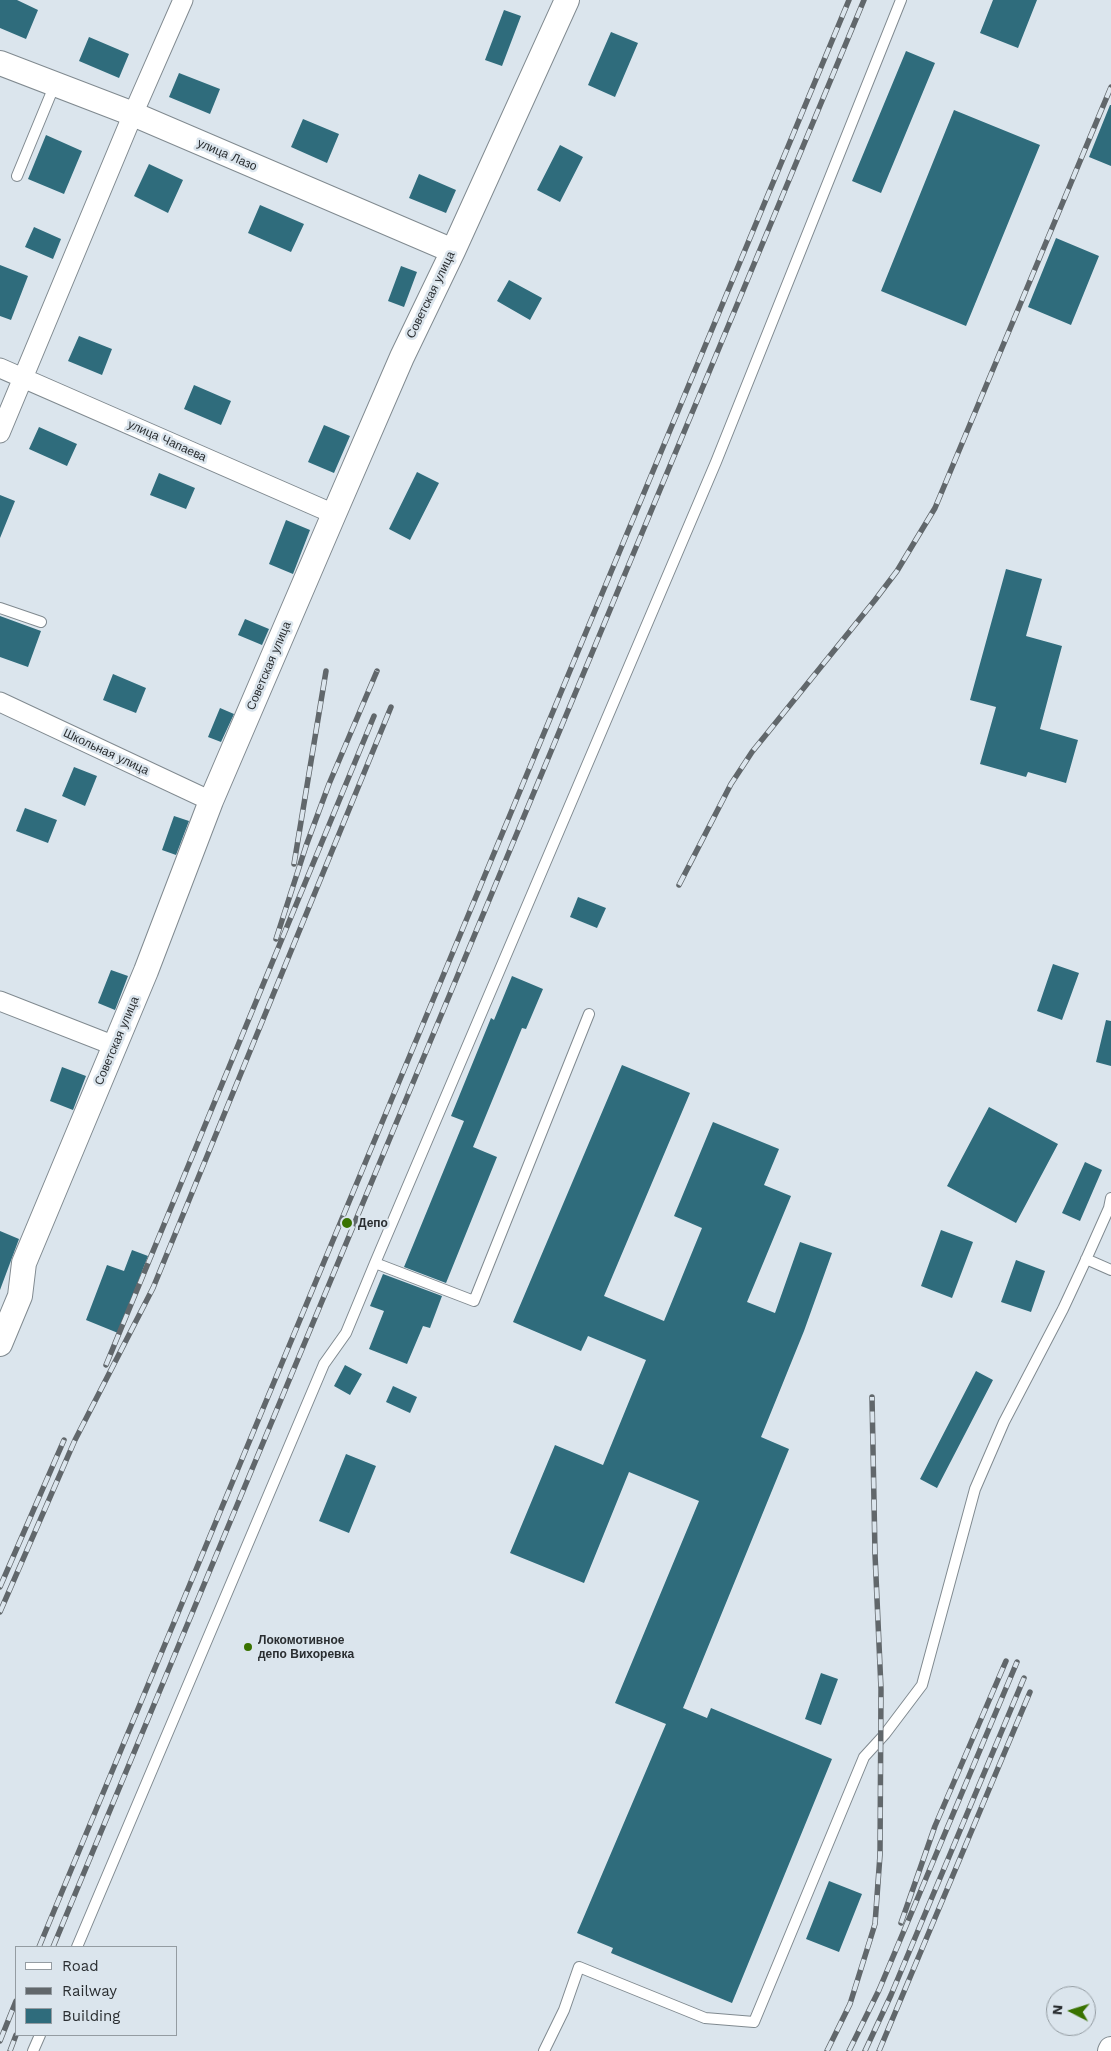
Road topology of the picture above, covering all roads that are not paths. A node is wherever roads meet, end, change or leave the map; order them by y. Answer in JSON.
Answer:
{"nodes":[{"id":1,"x":183,"y":0,"type":"edge"},
{"id":2,"x":566,"y":0,"type":"edge"},
{"id":3,"x":901,"y":0,"type":"edge"},
{"id":4,"x":0,"y":63,"type":"edge"},
{"id":5,"x":55,"y":84,"type":"junction"},
{"id":6,"x":133,"y":114,"type":"junction"},
{"id":7,"x":17,"y":176,"type":"dead end"},
{"id":8,"x":453,"y":251,"type":"junction"},
{"id":9,"x":0,"y":368,"type":"edge"},
{"id":10,"x":23,"y":378,"type":"junction"},
{"id":11,"x":0,"y":433,"type":"edge"},
{"id":12,"x":334,"y":514,"type":"junction"},
{"id":13,"x":0,"y":608,"type":"edge"},
{"id":14,"x":40,"y":622,"type":"dead end"},
{"id":15,"x":0,"y":702,"type":"edge"},
{"id":16,"x":211,"y":801,"type":"junction"},
{"id":17,"x":0,"y":1000,"type":"edge"},
{"id":18,"x":589,"y":1014,"type":"dead end"},
{"id":19,"x":115,"y":1046,"type":"junction"},
{"id":20,"x":1111,"y":1198,"type":"edge"},
{"id":21,"x":1086,"y":1259,"type":"junction"},
{"id":22,"x":375,"y":1263,"type":"junction"},
{"id":23,"x":1111,"y":1270,"type":"edge"},
{"id":24,"x":5,"y":1319,"type":"edge"},
{"id":25,"x":0,"y":1344,"type":"edge"},
{"id":26,"x":77,"y":1946,"type":"edge"},
{"id":27,"x":40,"y":2036,"type":"edge"},
{"id":28,"x":33,"y":2051,"type":"edge"},
{"id":29,"x":544,"y":2051,"type":"edge"}],
"edges":[{"from":1,"to":6,"type":"street"},
{"from":2,"to":8,"type":"street","name":"Советская улица"},
{"from":3,"to":22,"type":"lane"},
{"from":4,"to":5,"type":"street","name":"улица Лазо"},
{"from":5,"to":6,"type":"street","name":"улица Лазо"},
{"from":5,"to":7,"type":"lane"},
{"from":6,"to":8,"type":"street","name":"улица Лазо"},
{"from":6,"to":10,"type":"street"},
{"from":8,"to":12,"type":"street","name":"Советская улица"},
{"from":9,"to":10,"type":"street","name":"улица Чапаева"},
{"from":10,"to":11,"type":"street"},
{"from":10,"to":12,"type":"street","name":"улица Чапаева"},
{"from":12,"to":16,"type":"street","name":"Советская улица"},
{"from":13,"to":14,"type":"lane"},
{"from":15,"to":16,"type":"street","name":"Школьная улица"},
{"from":16,"to":19,"type":"street","name":"Советская улица"},
{"from":17,"to":19,"type":"street"},
{"from":18,"to":22,"type":"lane"},
{"from":19,"to":24,"type":"street","name":"Советская улица"},
{"from":20,"to":21,"type":"lane"},
{"from":21,"to":23,"type":"lane"},
{"from":21,"to":29,"type":"lane"},
{"from":22,"to":26,"type":"lane"},
{"from":24,"to":25,"type":"street","name":"Советская улица"},
{"from":27,"to":28,"type":"lane"}]}
